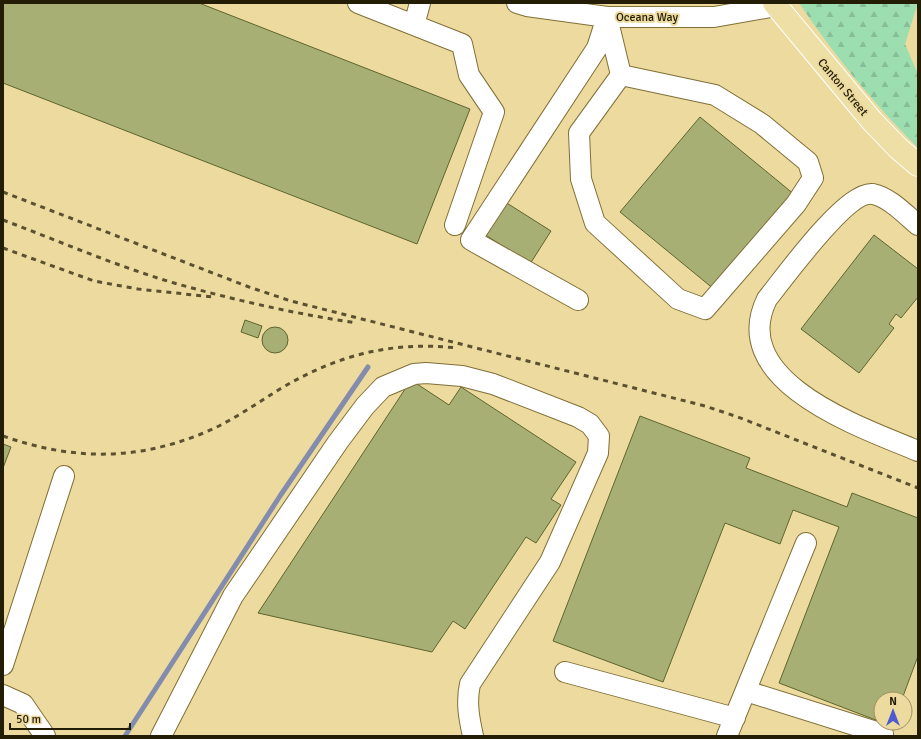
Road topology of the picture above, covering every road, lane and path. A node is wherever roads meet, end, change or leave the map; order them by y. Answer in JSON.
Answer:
{"nodes":[{"id":1,"x":358,"y":3,"type":"edge"},
{"id":2,"x":420,"y":3,"type":"edge"},
{"id":3,"x":517,"y":3,"type":"edge"},
{"id":4,"x":775,"y":5,"type":"edge"},
{"id":5,"x":607,"y":17,"type":"junction"},
{"id":6,"x":414,"y":25,"type":"junction"},
{"id":7,"x":621,"y":75,"type":"junction"},
{"id":8,"x":918,"y":165,"type":"edge"},
{"id":9,"x":455,"y":225,"type":"dead end"},
{"id":10,"x":918,"y":225,"type":"edge"},
{"id":11,"x":578,"y":300,"type":"dead end"},
{"id":12,"x":918,"y":451,"type":"edge"},
{"id":13,"x":64,"y":476,"type":"dead end"},
{"id":14,"x":806,"y":543,"type":"dead end"},
{"id":15,"x":3,"y":665,"type":"edge"},
{"id":16,"x":565,"y":672,"type":"dead end"},
{"id":17,"x":746,"y":691,"type":"junction"},
{"id":18,"x":3,"y":695,"type":"edge"},
{"id":19,"x":735,"y":718,"type":"junction"},
{"id":20,"x":883,"y":734,"type":"dead end"},
{"id":21,"x":45,"y":736,"type":"edge"},
{"id":22,"x":161,"y":736,"type":"edge"},
{"id":23,"x":473,"y":736,"type":"edge"},
{"id":24,"x":727,"y":736,"type":"edge"}],
"edges":[{"from":1,"to":6,"type":"lane"},
{"from":2,"to":6,"type":"lane"},
{"from":3,"to":5,"type":"lane","name":"Oceana Way"},
{"from":4,"to":5,"type":"lane","name":"Oceana Way"},
{"from":4,"to":8,"type":"main road","name":"Canton Street"},
{"from":5,"to":7,"type":"lane"},
{"from":5,"to":11,"type":"lane"},
{"from":6,"to":9,"type":"lane"},
{"from":7,"to":7,"type":"lane"},
{"from":10,"to":12,"type":"lane"},
{"from":13,"to":15,"type":"lane"},
{"from":14,"to":17,"type":"lane"},
{"from":16,"to":19,"type":"lane"},
{"from":17,"to":19,"type":"lane"},
{"from":17,"to":20,"type":"lane"},
{"from":18,"to":21,"type":"lane"},
{"from":19,"to":24,"type":"lane"},
{"from":22,"to":23,"type":"lane"}]}
